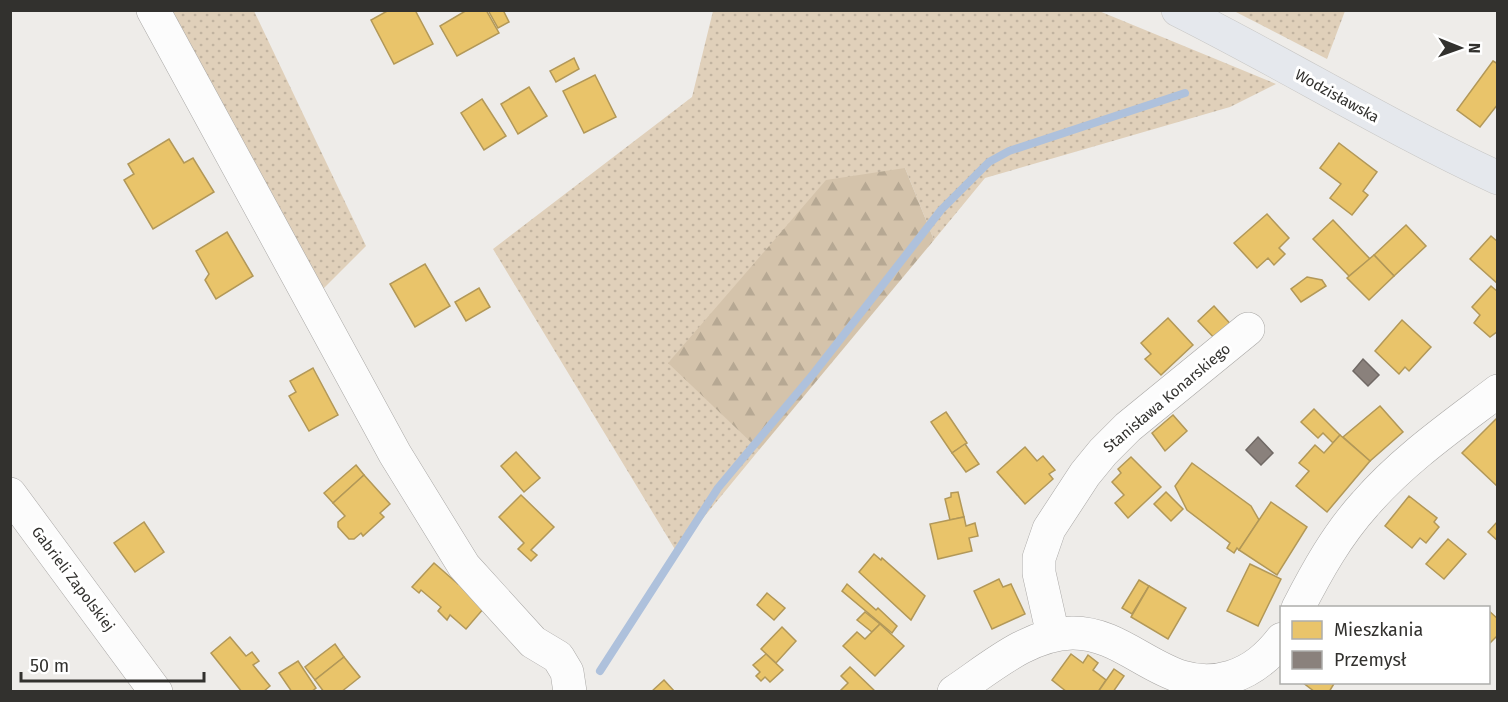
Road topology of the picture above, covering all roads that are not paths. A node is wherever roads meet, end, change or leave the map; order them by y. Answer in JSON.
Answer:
{"nodes":[{"id":1,"x":153,"y":10,"type":"edge"},
{"id":2,"x":1178,"y":10,"type":"edge"},
{"id":3,"x":1497,"y":178,"type":"edge"},
{"id":4,"x":1248,"y":329,"type":"dead end"},
{"id":5,"x":1497,"y":391,"type":"edge"},
{"id":6,"x":10,"y":494,"type":"edge"},
{"id":7,"x":1299,"y":606,"type":"edge"},
{"id":8,"x":1053,"y":635,"type":"junction"},
{"id":9,"x":1280,"y":640,"type":"edge"},
{"id":10,"x":1244,"y":683,"type":"edge"},
{"id":11,"x":156,"y":692,"type":"edge"},
{"id":12,"x":570,"y":692,"type":"edge"},
{"id":13,"x":954,"y":692,"type":"edge"}],
"edges":[{"from":1,"to":12,"type":"street"},
{"from":2,"to":3,"type":"main road","name":"Wodzisławska"},
{"from":4,"to":8,"type":"street","name":"Stanisława Konarskiego"},
{"from":5,"to":7,"type":"street"},
{"from":6,"to":11,"type":"street","name":"Gabrieli Zapolskiej"},
{"from":8,"to":10,"type":"street"},
{"from":8,"to":13,"type":"street"},
{"from":9,"to":10,"type":"street"}]}
